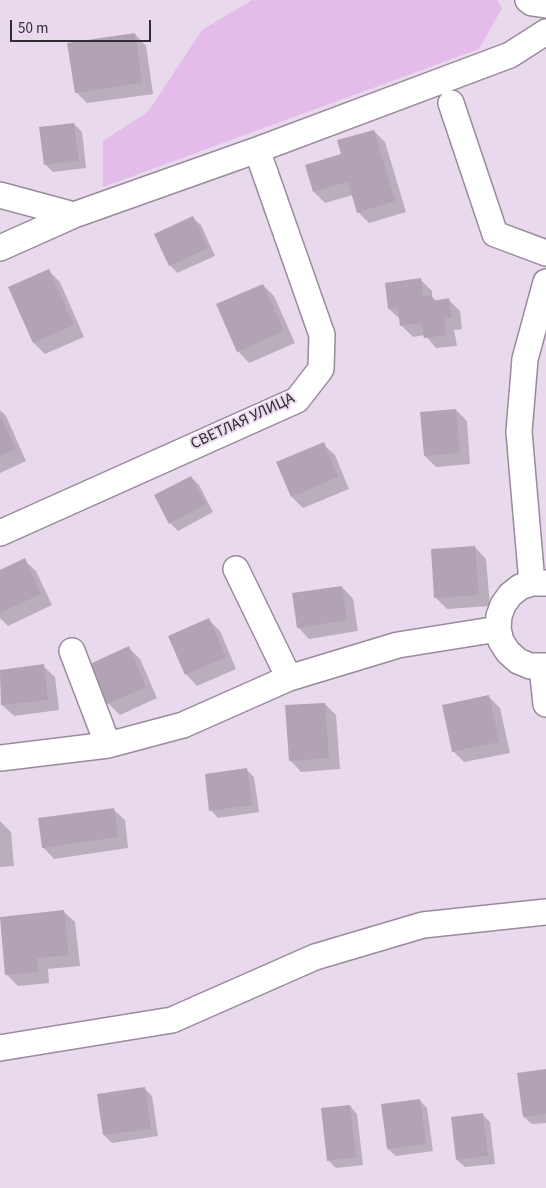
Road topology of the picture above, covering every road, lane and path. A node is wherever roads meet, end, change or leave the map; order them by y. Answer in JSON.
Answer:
{"nodes":[{"id":1,"x":528,"y":0,"type":"edge"},
{"id":2,"x":546,"y":4,"type":"edge"},
{"id":3,"x":546,"y":32,"type":"edge"},
{"id":4,"x":451,"y":103,"type":"dead end"},
{"id":5,"x":257,"y":150,"type":"junction"},
{"id":6,"x":0,"y":195,"type":"edge"},
{"id":7,"x":74,"y":215,"type":"junction"},
{"id":8,"x":0,"y":248,"type":"edge"},
{"id":9,"x":546,"y":253,"type":"edge"},
{"id":10,"x":546,"y":282,"type":"edge"},
{"id":11,"x":0,"y":533,"type":"edge"},
{"id":12,"x":236,"y":569,"type":"dead end"},
{"id":13,"x":539,"y":583,"type":"edge"},
{"id":14,"x":498,"y":629,"type":"junction"},
{"id":15,"x":72,"y":651,"type":"dead end"},
{"id":16,"x":544,"y":667,"type":"edge"},
{"id":17,"x":289,"y":678,"type":"junction"},
{"id":18,"x":546,"y":704,"type":"edge"},
{"id":19,"x":108,"y":745,"type":"junction"},
{"id":20,"x":0,"y":758,"type":"edge"},
{"id":21,"x":546,"y":912,"type":"edge"},
{"id":22,"x":0,"y":1048,"type":"edge"}],
"edges":[{"from":1,"to":2,"type":"street"},
{"from":3,"to":5,"type":"street"},
{"from":4,"to":9,"type":"street"},
{"from":5,"to":7,"type":"street"},
{"from":5,"to":11,"type":"street","name":"СВЕТЛАЯ УЛИЦА"},
{"from":6,"to":7,"type":"street"},
{"from":7,"to":8,"type":"street"},
{"from":10,"to":13,"type":"street"},
{"from":12,"to":17,"type":"street"},
{"from":13,"to":14,"type":"street"},
{"from":14,"to":16,"type":"street"},
{"from":14,"to":17,"type":"street"},
{"from":15,"to":19,"type":"street"},
{"from":16,"to":18,"type":"street"},
{"from":17,"to":19,"type":"street"},
{"from":19,"to":20,"type":"street"},
{"from":21,"to":22,"type":"street"}]}
